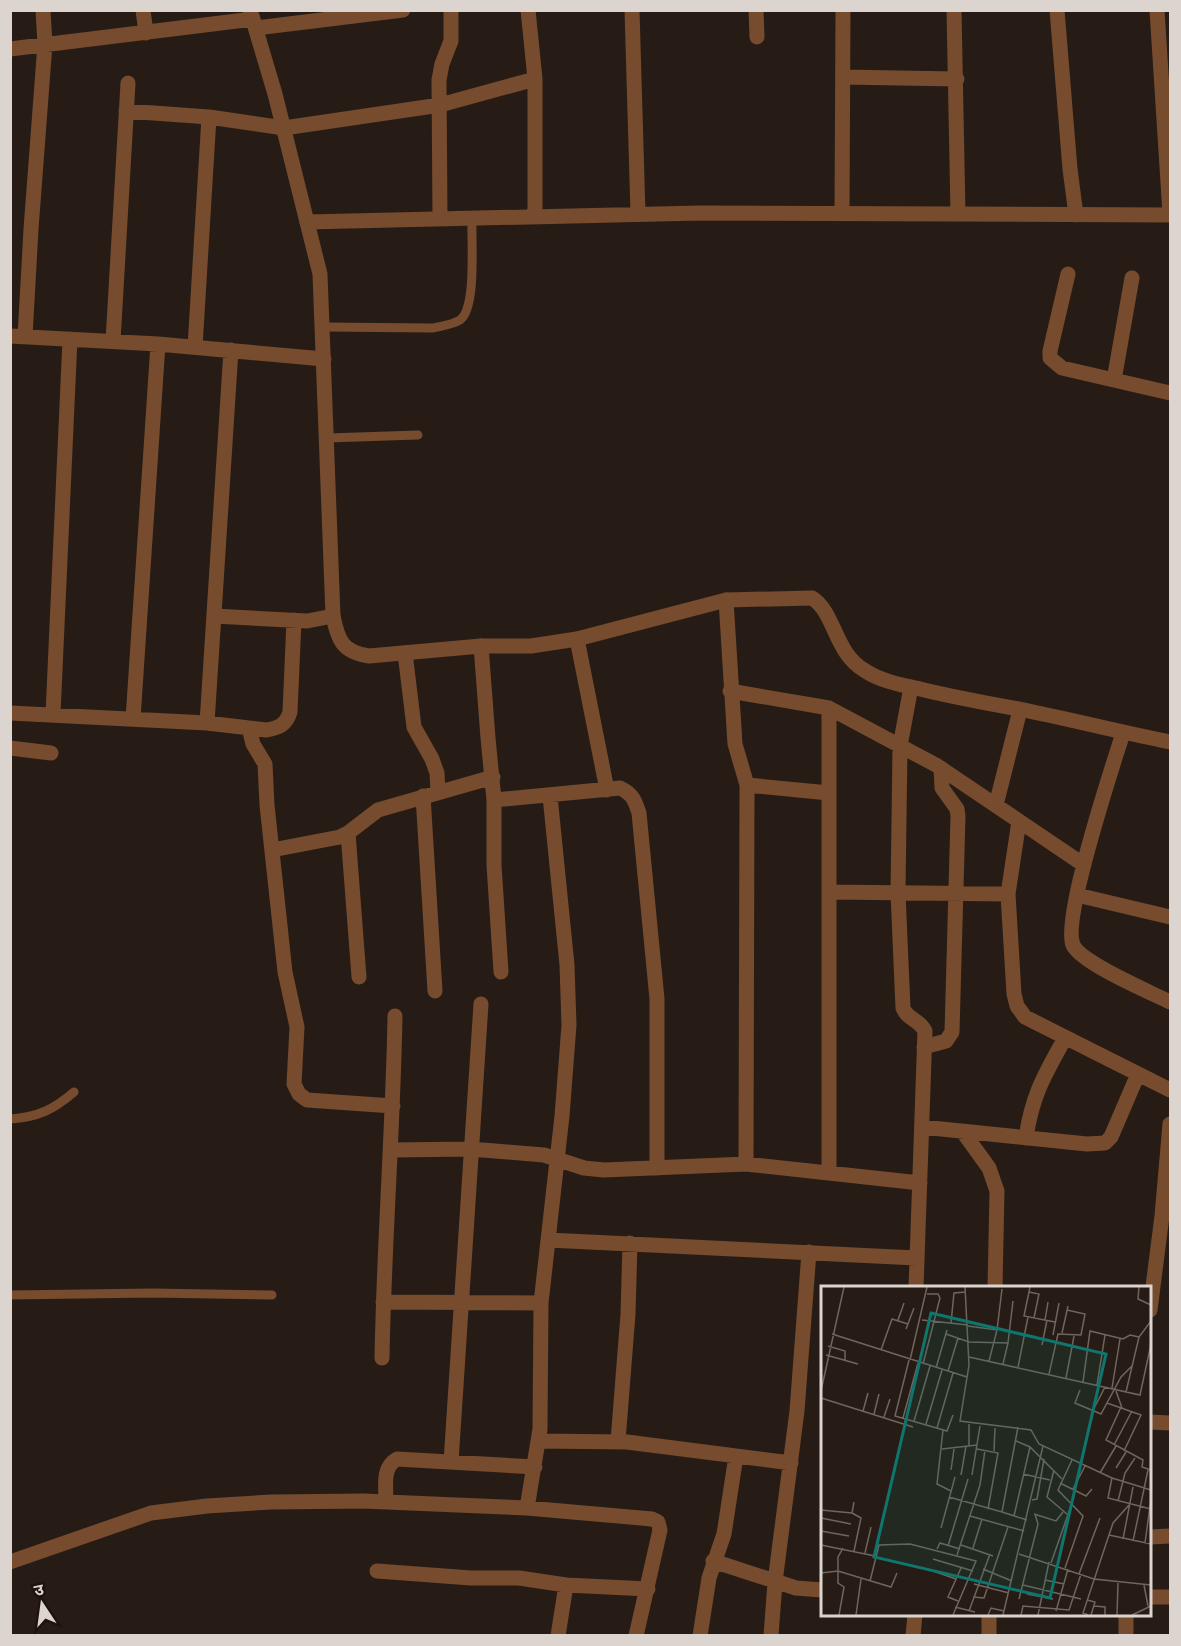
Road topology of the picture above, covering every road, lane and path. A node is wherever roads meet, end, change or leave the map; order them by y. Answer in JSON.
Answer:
{"nodes":[{"id":1,"x":43,"y":10,"type":"edge"},
{"id":2,"x":143,"y":10,"type":"edge"},
{"id":3,"x":403,"y":10,"type":"edge"},
{"id":4,"x":450,"y":10,"type":"edge"},
{"id":5,"x":528,"y":10,"type":"edge"},
{"id":6,"x":632,"y":10,"type":"edge"},
{"id":7,"x":756,"y":10,"type":"edge"},
{"id":8,"x":843,"y":10,"type":"edge"},
{"id":9,"x":954,"y":10,"type":"edge"},
{"id":10,"x":1058,"y":10,"type":"edge"},
{"id":11,"x":1157,"y":10,"type":"edge"},
{"id":12,"x":253,"y":19,"type":"edge"},
{"id":13,"x":146,"y":33,"type":"junction"},
{"id":14,"x":757,"y":37,"type":"dead end"},
{"id":15,"x":45,"y":44,"type":"junction"},
{"id":16,"x":10,"y":49,"type":"edge"},
{"id":17,"x":843,"y":76,"type":"junction"},
{"id":18,"x":535,"y":79,"type":"junction"},
{"id":19,"x":957,"y":79,"type":"junction"},
{"id":20,"x":128,"y":83,"type":"dead end"},
{"id":21,"x":440,"y":105,"type":"junction"},
{"id":22,"x":126,"y":111,"type":"junction"},
{"id":23,"x":209,"y":117,"type":"junction"},
{"id":24,"x":284,"y":128,"type":"junction"},
{"id":25,"x":638,"y":214,"type":"junction"},
{"id":26,"x":842,"y":214,"type":"junction"},
{"id":27,"x":958,"y":214,"type":"junction"},
{"id":28,"x":1170,"y":214,"type":"edge"},
{"id":29,"x":1076,"y":215,"type":"junction"},
{"id":30,"x":535,"y":217,"type":"junction"},
{"id":31,"x":440,"y":219,"type":"junction"},
{"id":32,"x":472,"y":219,"type":"junction"},
{"id":33,"x":307,"y":222,"type":"junction"},
{"id":34,"x":1068,"y":274,"type":"dead end"},
{"id":35,"x":1132,"y":278,"type":"dead end"},
{"id":36,"x":323,"y":327,"type":"junction"},
{"id":37,"x":18,"y":337,"type":"edge"},
{"id":38,"x":70,"y":339,"type":"junction"},
{"id":39,"x":113,"y":341,"type":"junction"},
{"id":40,"x":158,"y":344,"type":"junction"},
{"id":41,"x":195,"y":347,"type":"junction"},
{"id":42,"x":231,"y":350,"type":"junction"},
{"id":43,"x":324,"y":358,"type":"junction"},
{"id":44,"x":1114,"y":380,"type":"junction"},
{"id":45,"x":1170,"y":393,"type":"edge"},
{"id":46,"x":418,"y":435,"type":"dead end"},
{"id":47,"x":327,"y":438,"type":"junction"},
{"id":48,"x":726,"y":600,"type":"junction"},
{"id":49,"x":214,"y":616,"type":"junction"},
{"id":50,"x":333,"y":616,"type":"junction"},
{"id":51,"x":294,"y":620,"type":"junction"},
{"id":52,"x":577,"y":639,"type":"junction"},
{"id":53,"x":481,"y":646,"type":"junction"},
{"id":54,"x":405,"y":653,"type":"junction"},
{"id":55,"x":911,"y":687,"type":"junction"},
{"id":56,"x":730,"y":691,"type":"junction"},
{"id":57,"x":829,"y":708,"type":"junction"},
{"id":58,"x":1020,"y":710,"type":"junction"},
{"id":59,"x":10,"y":713,"type":"edge"},
{"id":60,"x":53,"y":714,"type":"junction"},
{"id":61,"x":133,"y":719,"type":"junction"},
{"id":62,"x":207,"y":723,"type":"junction"},
{"id":63,"x":249,"y":728,"type":"junction"},
{"id":64,"x":1123,"y":733,"type":"junction"},
{"id":65,"x":1170,"y":742,"type":"edge"},
{"id":66,"x":900,"y":746,"type":"junction"},
{"id":67,"x":10,"y":748,"type":"edge"},
{"id":68,"x":51,"y":753,"type":"dead end"},
{"id":69,"x":940,"y":768,"type":"junction"},
{"id":70,"x":493,"y":777,"type":"junction"},
{"id":71,"x":747,"y":785,"type":"junction"},
{"id":72,"x":607,"y":790,"type":"junction"},
{"id":73,"x":438,"y":792,"type":"junction"},
{"id":74,"x":829,"y":793,"type":"junction"},
{"id":75,"x":423,"y":796,"type":"junction"},
{"id":76,"x":550,"y":796,"type":"junction"},
{"id":77,"x":494,"y":800,"type":"junction"},
{"id":78,"x":996,"y":805,"type":"junction"},
{"id":79,"x":1019,"y":821,"type":"junction"},
{"id":80,"x":348,"y":833,"type":"junction"},
{"id":81,"x":272,"y":850,"type":"junction"},
{"id":82,"x":1084,"y":866,"type":"junction"},
{"id":83,"x":829,"y":892,"type":"junction"},
{"id":84,"x":898,"y":893,"type":"junction"},
{"id":85,"x":956,"y":894,"type":"junction"},
{"id":86,"x":1008,"y":894,"type":"junction"},
{"id":87,"x":1077,"y":895,"type":"junction"},
{"id":88,"x":1170,"y":916,"type":"edge"},
{"id":89,"x":501,"y":972,"type":"dead end"},
{"id":90,"x":358,"y":977,"type":"dead end"},
{"id":91,"x":435,"y":991,"type":"dead end"},
{"id":92,"x":1170,"y":1002,"type":"edge"},
{"id":93,"x":481,"y":1004,"type":"dead end"},
{"id":94,"x":395,"y":1016,"type":"dead end"},
{"id":95,"x":1065,"y":1038,"type":"junction"},
{"id":96,"x":924,"y":1047,"type":"junction"},
{"id":97,"x":1138,"y":1074,"type":"junction"},
{"id":98,"x":1170,"y":1090,"type":"edge"},
{"id":99,"x":74,"y":1092,"type":"dead end"},
{"id":100,"x":393,"y":1106,"type":"junction"},
{"id":101,"x":10,"y":1119,"type":"edge"},
{"id":102,"x":1170,"y":1124,"type":"edge"},
{"id":103,"x":922,"y":1127,"type":"junction"},
{"id":104,"x":963,"y":1132,"type":"junction"},
{"id":105,"x":1026,"y":1138,"type":"junction"},
{"id":106,"x":471,"y":1149,"type":"junction"},
{"id":107,"x":391,"y":1150,"type":"junction"},
{"id":108,"x":556,"y":1158,"type":"junction"},
{"id":109,"x":746,"y":1164,"type":"junction"},
{"id":110,"x":657,"y":1168,"type":"junction"},
{"id":111,"x":829,"y":1173,"type":"junction"},
{"id":112,"x":920,"y":1183,"type":"junction"},
{"id":113,"x":1166,"y":1217,"type":"edge"},
{"id":114,"x":548,"y":1240,"type":"junction"},
{"id":115,"x":630,"y":1244,"type":"junction"},
{"id":116,"x":809,"y":1252,"type":"junction"},
{"id":117,"x":916,"y":1258,"type":"junction"},
{"id":118,"x":915,"y":1286,"type":"edge"},
{"id":119,"x":995,"y":1286,"type":"edge"},
{"id":120,"x":272,"y":1295,"type":"dead end"},
{"id":121,"x":10,"y":1296,"type":"edge"},
{"id":122,"x":1151,"y":1299,"type":"edge"},
{"id":123,"x":383,"y":1302,"type":"junction"},
{"id":124,"x":462,"y":1302,"type":"junction"},
{"id":125,"x":541,"y":1303,"type":"junction"},
{"id":126,"x":382,"y":1358,"type":"dead end"},
{"id":127,"x":1151,"y":1422,"type":"edge"},
{"id":128,"x":1170,"y":1423,"type":"edge"},
{"id":129,"x":538,"y":1441,"type":"junction"},
{"id":130,"x":618,"y":1442,"type":"junction"},
{"id":131,"x":736,"y":1456,"type":"junction"},
{"id":132,"x":451,"y":1462,"type":"junction"},
{"id":133,"x":791,"y":1463,"type":"junction"},
{"id":134,"x":535,"y":1467,"type":"junction"},
{"id":135,"x":386,"y":1502,"type":"junction"},
{"id":136,"x":527,"y":1508,"type":"junction"},
{"id":137,"x":1170,"y":1536,"type":"edge"},
{"id":138,"x":1151,"y":1537,"type":"edge"},
{"id":139,"x":713,"y":1561,"type":"junction"},
{"id":140,"x":10,"y":1563,"type":"edge"},
{"id":141,"x":377,"y":1570,"type":"dead end"},
{"id":142,"x":775,"y":1582,"type":"junction"},
{"id":143,"x":566,"y":1585,"type":"junction"},
{"id":144,"x":648,"y":1589,"type":"junction"},
{"id":145,"x":821,"y":1590,"type":"edge"},
{"id":146,"x":1151,"y":1597,"type":"edge"},
{"id":147,"x":1170,"y":1597,"type":"edge"},
{"id":148,"x":915,"y":1616,"type":"edge"},
{"id":149,"x":989,"y":1616,"type":"edge"},
{"id":150,"x":1126,"y":1616,"type":"edge"},
{"id":151,"x":558,"y":1635,"type":"edge"},
{"id":152,"x":636,"y":1635,"type":"edge"},
{"id":153,"x":700,"y":1635,"type":"edge"},
{"id":154,"x":771,"y":1635,"type":"edge"},
{"id":155,"x":913,"y":1635,"type":"edge"},
{"id":156,"x":989,"y":1635,"type":"edge"},
{"id":157,"x":1126,"y":1635,"type":"edge"}],
"edges":[{"from":1,"to":15,"type":"street"},
{"from":2,"to":13,"type":"street"},
{"from":3,"to":12,"type":"street"},
{"from":4,"to":21,"type":"street"},
{"from":5,"to":18,"type":"street"},
{"from":6,"to":25,"type":"street"},
{"from":7,"to":14,"type":"street"},
{"from":8,"to":17,"type":"street"},
{"from":9,"to":19,"type":"street"},
{"from":10,"to":29,"type":"street"},
{"from":11,"to":28,"type":"street"},
{"from":12,"to":13,"type":"street"},
{"from":12,"to":24,"type":"street"},
{"from":13,"to":15,"type":"street"},
{"from":15,"to":16,"type":"street"},
{"from":15,"to":37,"type":"street"},
{"from":17,"to":19,"type":"street"},
{"from":17,"to":26,"type":"street"},
{"from":18,"to":21,"type":"street"},
{"from":18,"to":30,"type":"street"},
{"from":19,"to":27,"type":"street"},
{"from":20,"to":22,"type":"street"},
{"from":21,"to":24,"type":"street"},
{"from":21,"to":31,"type":"street"},
{"from":22,"to":23,"type":"street"},
{"from":22,"to":39,"type":"street"},
{"from":23,"to":24,"type":"street"},
{"from":23,"to":41,"type":"street"},
{"from":24,"to":33,"type":"street"},
{"from":25,"to":26,"type":"street"},
{"from":25,"to":30,"type":"street"},
{"from":26,"to":27,"type":"street"},
{"from":27,"to":29,"type":"street"},
{"from":28,"to":29,"type":"street"},
{"from":30,"to":32,"type":"street"},
{"from":31,"to":32,"type":"street"},
{"from":31,"to":33,"type":"street"},
{"from":32,"to":36,"type":"lane"},
{"from":33,"to":36,"type":"street"},
{"from":34,"to":44,"type":"street"},
{"from":35,"to":44,"type":"street"},
{"from":36,"to":43,"type":"street"},
{"from":37,"to":38,"type":"street"},
{"from":38,"to":39,"type":"street"},
{"from":38,"to":60,"type":"street"},
{"from":39,"to":40,"type":"street"},
{"from":40,"to":41,"type":"street"},
{"from":40,"to":61,"type":"street"},
{"from":41,"to":42,"type":"street"},
{"from":42,"to":43,"type":"street"},
{"from":42,"to":49,"type":"street"},
{"from":43,"to":47,"type":"street"},
{"from":44,"to":45,"type":"street"},
{"from":46,"to":47,"type":"lane"},
{"from":47,"to":50,"type":"street"},
{"from":48,"to":52,"type":"street"},
{"from":48,"to":55,"type":"street"},
{"from":48,"to":56,"type":"street"},
{"from":49,"to":51,"type":"street"},
{"from":49,"to":62,"type":"street"},
{"from":50,"to":51,"type":"street"},
{"from":50,"to":54,"type":"street"},
{"from":51,"to":63,"type":"street"},
{"from":52,"to":53,"type":"street"},
{"from":52,"to":72,"type":"street"},
{"from":53,"to":54,"type":"street"},
{"from":53,"to":70,"type":"street"},
{"from":54,"to":73,"type":"street"},
{"from":55,"to":58,"type":"street"},
{"from":55,"to":66,"type":"street"},
{"from":56,"to":57,"type":"street"},
{"from":56,"to":71,"type":"street"},
{"from":57,"to":66,"type":"street"},
{"from":57,"to":74,"type":"street"},
{"from":58,"to":64,"type":"street"},
{"from":58,"to":78,"type":"street"},
{"from":59,"to":60,"type":"street"},
{"from":60,"to":61,"type":"street"},
{"from":61,"to":62,"type":"street"},
{"from":62,"to":63,"type":"street"},
{"from":63,"to":81,"type":"street"},
{"from":64,"to":65,"type":"street"},
{"from":64,"to":82,"type":"street"},
{"from":66,"to":69,"type":"street"},
{"from":66,"to":84,"type":"street"},
{"from":67,"to":68,"type":"street"},
{"from":69,"to":78,"type":"street"},
{"from":69,"to":85,"type":"street"},
{"from":70,"to":73,"type":"street"},
{"from":70,"to":77,"type":"street"},
{"from":71,"to":74,"type":"street"},
{"from":71,"to":109,"type":"street"},
{"from":72,"to":76,"type":"street"},
{"from":72,"to":110,"type":"street"},
{"from":73,"to":75,"type":"street"},
{"from":74,"to":83,"type":"street"},
{"from":75,"to":80,"type":"street"},
{"from":75,"to":91,"type":"street"},
{"from":76,"to":77,"type":"street"},
{"from":76,"to":108,"type":"street"},
{"from":77,"to":89,"type":"street"},
{"from":78,"to":79,"type":"street"},
{"from":79,"to":82,"type":"street"},
{"from":79,"to":86,"type":"street"},
{"from":80,"to":81,"type":"street"},
{"from":80,"to":90,"type":"street"},
{"from":81,"to":100,"type":"street"},
{"from":82,"to":87,"type":"street"},
{"from":83,"to":84,"type":"street"},
{"from":83,"to":111,"type":"street"},
{"from":84,"to":85,"type":"street"},
{"from":84,"to":96,"type":"street"},
{"from":85,"to":86,"type":"street"},
{"from":85,"to":96,"type":"street"},
{"from":86,"to":95,"type":"street"},
{"from":87,"to":88,"type":"street"},
{"from":87,"to":92,"type":"street"},
{"from":93,"to":106,"type":"street"},
{"from":94,"to":100,"type":"street"},
{"from":95,"to":97,"type":"street"},
{"from":95,"to":105,"type":"street"},
{"from":96,"to":103,"type":"street"},
{"from":97,"to":98,"type":"street"},
{"from":97,"to":105,"type":"street"},
{"from":99,"to":101,"type":"lane"},
{"from":100,"to":107,"type":"street"},
{"from":102,"to":113,"type":"street"},
{"from":103,"to":104,"type":"street"},
{"from":103,"to":112,"type":"street"},
{"from":104,"to":105,"type":"street"},
{"from":104,"to":119,"type":"street"},
{"from":106,"to":107,"type":"street"},
{"from":106,"to":108,"type":"street"},
{"from":106,"to":124,"type":"street"},
{"from":107,"to":123,"type":"street"},
{"from":108,"to":110,"type":"street"},
{"from":108,"to":114,"type":"street"},
{"from":109,"to":110,"type":"street"},
{"from":109,"to":111,"type":"street"},
{"from":111,"to":112,"type":"street"},
{"from":112,"to":117,"type":"street"},
{"from":113,"to":122,"type":"street"},
{"from":114,"to":115,"type":"street"},
{"from":114,"to":125,"type":"street"},
{"from":115,"to":116,"type":"street"},
{"from":115,"to":130,"type":"street"},
{"from":116,"to":117,"type":"street"},
{"from":116,"to":133,"type":"street"},
{"from":117,"to":118,"type":"street"},
{"from":120,"to":121,"type":"lane"},
{"from":123,"to":124,"type":"street"},
{"from":123,"to":126,"type":"street"},
{"from":124,"to":125,"type":"street"},
{"from":124,"to":132,"type":"street"},
{"from":125,"to":129,"type":"street"},
{"from":127,"to":128,"type":"street"},
{"from":129,"to":130,"type":"street"},
{"from":129,"to":134,"type":"street"},
{"from":130,"to":131,"type":"street"},
{"from":131,"to":133,"type":"street"},
{"from":131,"to":139,"type":"street"},
{"from":132,"to":134,"type":"street"},
{"from":132,"to":135,"type":"street"},
{"from":133,"to":142,"type":"street"},
{"from":134,"to":136,"type":"street"},
{"from":135,"to":136,"type":"street"},
{"from":135,"to":140,"type":"street"},
{"from":136,"to":144,"type":"street"},
{"from":137,"to":138,"type":"street"},
{"from":139,"to":142,"type":"street"},
{"from":139,"to":153,"type":"street"},
{"from":141,"to":143,"type":"street"},
{"from":142,"to":145,"type":"street"},
{"from":142,"to":154,"type":"street"},
{"from":143,"to":144,"type":"street"},
{"from":143,"to":151,"type":"street"},
{"from":144,"to":152,"type":"street"},
{"from":146,"to":147,"type":"street"},
{"from":148,"to":155,"type":"street"},
{"from":149,"to":156,"type":"street"},
{"from":150,"to":157,"type":"street"}]}
